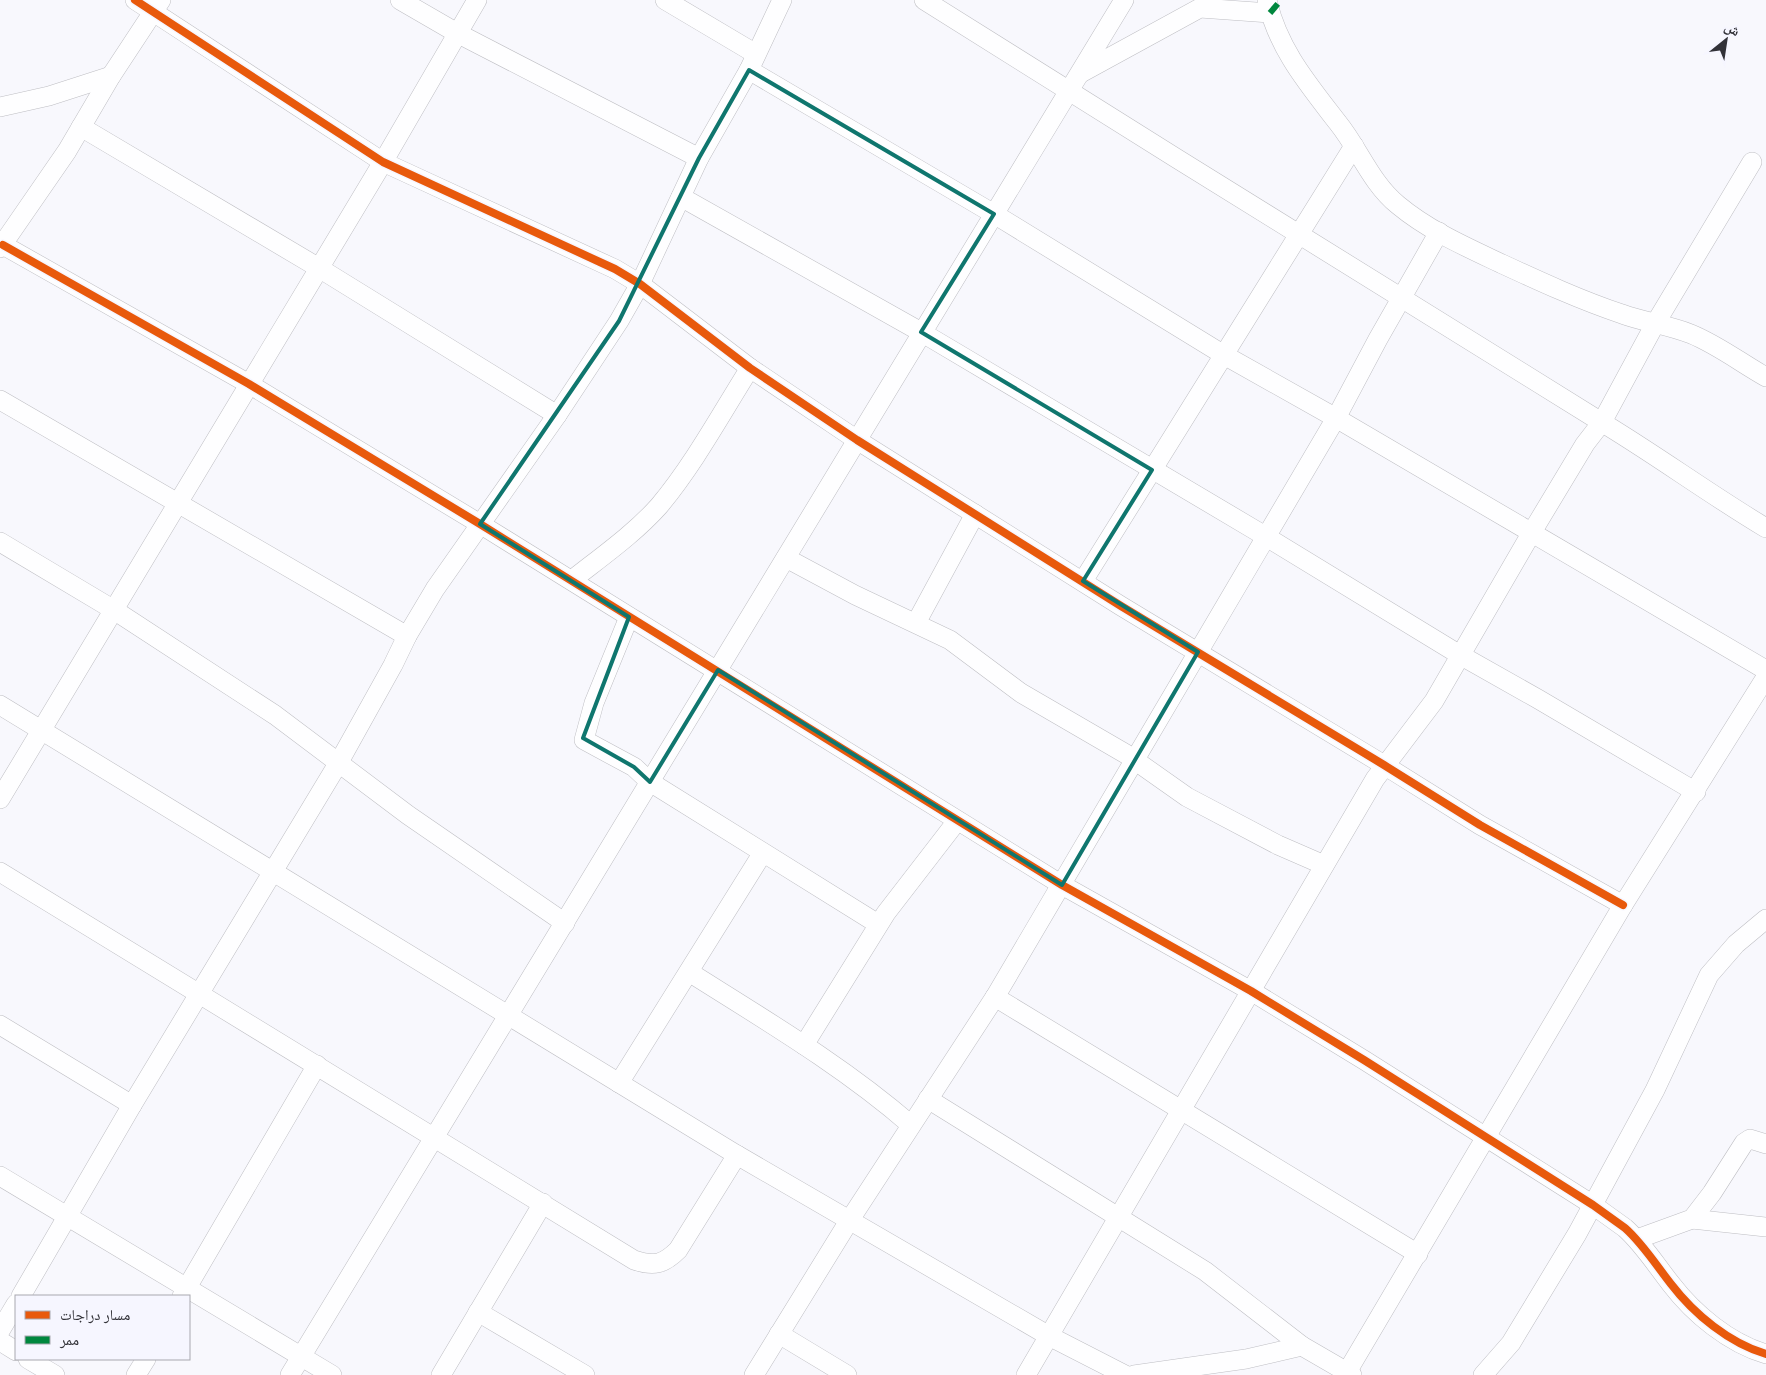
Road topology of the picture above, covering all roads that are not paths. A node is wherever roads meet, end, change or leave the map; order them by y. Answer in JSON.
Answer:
{"nodes":[{"id":1,"x":135,"y":0,"type":"edge"},
{"id":2,"x":400,"y":0,"type":"edge"},
{"id":3,"x":477,"y":0,"type":"edge"},
{"id":4,"x":665,"y":0,"type":"edge"},
{"id":5,"x":782,"y":0,"type":"edge"},
{"id":6,"x":924,"y":0,"type":"edge"},
{"id":7,"x":1124,"y":0,"type":"edge"},
{"id":8,"x":158,"y":7,"type":"edge"},
{"id":9,"x":1268,"y":7,"type":"edge"},
{"id":10,"x":457,"y":33,"type":"junction"},
{"id":11,"x":752,"y":62,"type":"junction"},
{"id":12,"x":1080,"y":74,"type":"junction"},
{"id":13,"x":111,"y":76,"type":"junction"},
{"id":14,"x":1069,"y":91,"type":"junction"},
{"id":15,"x":0,"y":107,"type":"edge"},
{"id":16,"x":80,"y":126,"type":"junction"},
{"id":17,"x":1354,"y":146,"type":"junction"},
{"id":18,"x":699,"y":158,"type":"junction"},
{"id":19,"x":383,"y":162,"type":"junction"},
{"id":20,"x":1752,"y":162,"type":"dead end"},
{"id":21,"x":681,"y":197,"type":"junction"},
{"id":22,"x":994,"y":214,"type":"junction"},
{"id":23,"x":1439,"y":232,"type":"junction"},
{"id":24,"x":1299,"y":234,"type":"junction"},
{"id":25,"x":1,"y":246,"type":"edge"},
{"id":26,"x":319,"y":268,"type":"junction"},
{"id":27,"x":640,"y":284,"type":"junction"},
{"id":28,"x":1401,"y":299,"type":"junction"},
{"id":29,"x":1655,"y":324,"type":"junction"},
{"id":30,"x":921,"y":332,"type":"junction"},
{"id":31,"x":1224,"y":355,"type":"junction"},
{"id":32,"x":750,"y":368,"type":"junction"},
{"id":33,"x":1766,"y":377,"type":"edge"},
{"id":34,"x":249,"y":384,"type":"junction"},
{"id":35,"x":0,"y":400,"type":"edge"},
{"id":36,"x":557,"y":415,"type":"junction"},
{"id":37,"x":1336,"y":418,"type":"junction"},
{"id":38,"x":1602,"y":422,"type":"junction"},
{"id":39,"x":857,"y":440,"type":"junction"},
{"id":40,"x":1152,"y":470,"type":"junction"},
{"id":41,"x":178,"y":504,"type":"junction"},
{"id":42,"x":975,"y":514,"type":"junction"},
{"id":43,"x":480,"y":524,"type":"junction"},
{"id":44,"x":1766,"y":528,"type":"edge"},
{"id":45,"x":1532,"y":532,"type":"junction"},
{"id":46,"x":1265,"y":536,"type":"junction"},
{"id":47,"x":0,"y":542,"type":"edge"},
{"id":48,"x":786,"y":558,"type":"junction"},
{"id":49,"x":572,"y":580,"type":"junction"},
{"id":50,"x":1083,"y":581,"type":"junction"},
{"id":51,"x":114,"y":610,"type":"junction"},
{"id":52,"x":629,"y":616,"type":"junction"},
{"id":53,"x":916,"y":623,"type":"junction"},
{"id":54,"x":407,"y":636,"type":"junction"},
{"id":55,"x":1198,"y":652,"type":"junction"},
{"id":56,"x":1460,"y":655,"type":"junction"},
{"id":57,"x":718,"y":670,"type":"junction"},
{"id":58,"x":1766,"y":670,"type":"edge"},
{"id":59,"x":1766,"y":677,"type":"edge"},
{"id":60,"x":0,"y":704,"type":"edge"},
{"id":61,"x":42,"y":729,"type":"junction"},
{"id":62,"x":1135,"y":760,"type":"junction"},
{"id":63,"x":339,"y":762,"type":"junction"},
{"id":64,"x":1384,"y":765,"type":"junction"},
{"id":65,"x":650,"y":782,"type":"junction"},
{"id":66,"x":1696,"y":792,"type":"junction"},
{"id":67,"x":0,"y":799,"type":"edge"},
{"id":68,"x":957,"y":821,"type":"junction"},
{"id":69,"x":762,"y":854,"type":"junction"},
{"id":70,"x":1324,"y":865,"type":"junction"},
{"id":71,"x":272,"y":871,"type":"junction"},
{"id":72,"x":0,"y":872,"type":"edge"},
{"id":73,"x":1062,"y":885,"type":"junction"},
{"id":74,"x":1623,"y":905,"type":"junction"},
{"id":75,"x":1766,"y":919,"type":"edge"},
{"id":76,"x":565,"y":923,"type":"junction"},
{"id":77,"x":878,"y":924,"type":"junction"},
{"id":78,"x":689,"y":972,"type":"junction"},
{"id":79,"x":1251,"y":991,"type":"junction"},
{"id":80,"x":199,"y":994,"type":"junction"},
{"id":81,"x":995,"y":997,"type":"junction"},
{"id":82,"x":507,"y":1016,"type":"junction"},
{"id":83,"x":0,"y":1025,"type":"edge"},
{"id":84,"x":804,"y":1045,"type":"junction"},
{"id":85,"x":317,"y":1065,"type":"junction"},
{"id":86,"x":619,"y":1083,"type":"junction"},
{"id":87,"x":928,"y":1099,"type":"junction"},
{"id":88,"x":132,"y":1105,"type":"junction"},
{"id":89,"x":1181,"y":1110,"type":"junction"},
{"id":90,"x":911,"y":1125,"type":"junction"},
{"id":91,"x":435,"y":1137,"type":"junction"},
{"id":92,"x":1487,"y":1138,"type":"junction"},
{"id":93,"x":1766,"y":1144,"type":"edge"},
{"id":94,"x":737,"y":1155,"type":"junction"},
{"id":95,"x":0,"y":1176,"type":"edge"},
{"id":96,"x":543,"y":1204,"type":"junction"},
{"id":97,"x":1593,"y":1205,"type":"junction"},
{"id":98,"x":1119,"y":1216,"type":"junction"},
{"id":99,"x":67,"y":1217,"type":"junction"},
{"id":100,"x":1692,"y":1219,"type":"junction"},
{"id":101,"x":849,"y":1221,"type":"junction"},
{"id":102,"x":1766,"y":1227,"type":"edge"},
{"id":103,"x":1637,"y":1239,"type":"junction"},
{"id":104,"x":1418,"y":1254,"type":"junction"},
{"id":105,"x":184,"y":1292,"type":"edge"},
{"id":106,"x":21,"y":1295,"type":"edge"},
{"id":107,"x":190,"y":1295,"type":"edge"},
{"id":108,"x":15,"y":1306,"type":"edge"},
{"id":109,"x":478,"y":1312,"type":"junction"},
{"id":110,"x":0,"y":1331,"type":"edge"},
{"id":111,"x":779,"y":1334,"type":"junction"},
{"id":112,"x":1049,"y":1336,"type":"junction"},
{"id":113,"x":0,"y":1341,"type":"edge"},
{"id":114,"x":1302,"y":1346,"type":"junction"},
{"id":115,"x":15,"y":1350,"type":"edge"},
{"id":116,"x":1766,"y":1354,"type":"edge"},
{"id":117,"x":302,"y":1357,"type":"junction"},
{"id":118,"x":30,"y":1360,"type":"edge"},
{"id":119,"x":145,"y":1360,"type":"edge"},
{"id":120,"x":1350,"y":1374,"type":"edge"},
{"id":121,"x":55,"y":1375,"type":"edge"},
{"id":122,"x":136,"y":1375,"type":"edge"},
{"id":123,"x":290,"y":1375,"type":"edge"},
{"id":124,"x":332,"y":1375,"type":"edge"},
{"id":125,"x":440,"y":1375,"type":"edge"},
{"id":126,"x":586,"y":1375,"type":"edge"},
{"id":127,"x":754,"y":1375,"type":"edge"},
{"id":128,"x":848,"y":1375,"type":"edge"},
{"id":129,"x":1026,"y":1375,"type":"edge"},
{"id":130,"x":1125,"y":1375,"type":"edge"},
{"id":131,"x":1134,"y":1375,"type":"edge"},
{"id":132,"x":1483,"y":1375,"type":"edge"}],
"edges":[{"from":1,"to":8,"type":"street"},
{"from":2,"to":10,"type":"street"},
{"from":3,"to":10,"type":"street"},
{"from":4,"to":11,"type":"street"},
{"from":5,"to":11,"type":"street"},
{"from":6,"to":14,"type":"street"},
{"from":7,"to":12,"type":"street"},
{"from":8,"to":13,"type":"street"},
{"from":8,"to":19,"type":"street"},
{"from":9,"to":12,"type":"street"},
{"from":9,"to":17,"type":"street"},
{"from":10,"to":18,"type":"street"},
{"from":10,"to":19,"type":"street"},
{"from":11,"to":18,"type":"street"},
{"from":11,"to":22,"type":"street"},
{"from":12,"to":14,"type":"street"},
{"from":13,"to":15,"type":"street"},
{"from":13,"to":16,"type":"street"},
{"from":14,"to":22,"type":"street"},
{"from":14,"to":24,"type":"street"},
{"from":16,"to":25,"type":"street"},
{"from":16,"to":26,"type":"street"},
{"from":17,"to":23,"type":"street"},
{"from":17,"to":24,"type":"street"},
{"from":18,"to":21,"type":"street"},
{"from":19,"to":26,"type":"street"},
{"from":19,"to":27,"type":"street"},
{"from":20,"to":29,"type":"street"},
{"from":21,"to":27,"type":"street"},
{"from":21,"to":30,"type":"street"},
{"from":22,"to":30,"type":"street"},
{"from":22,"to":31,"type":"street"},
{"from":23,"to":28,"type":"street"},
{"from":23,"to":29,"type":"street"},
{"from":24,"to":28,"type":"street"},
{"from":24,"to":31,"type":"street"},
{"from":25,"to":34,"type":"street"},
{"from":26,"to":34,"type":"street"},
{"from":26,"to":36,"type":"street"},
{"from":27,"to":32,"type":"street"},
{"from":27,"to":36,"type":"street"},
{"from":28,"to":37,"type":"street"},
{"from":28,"to":38,"type":"street"},
{"from":29,"to":33,"type":"street"},
{"from":29,"to":38,"type":"street"},
{"from":30,"to":39,"type":"street"},
{"from":30,"to":40,"type":"street"},
{"from":31,"to":37,"type":"street"},
{"from":31,"to":40,"type":"street"},
{"from":32,"to":39,"type":"street"},
{"from":32,"to":49,"type":"street"},
{"from":34,"to":41,"type":"street"},
{"from":34,"to":43,"type":"street"},
{"from":35,"to":41,"type":"street"},
{"from":36,"to":43,"type":"street"},
{"from":37,"to":45,"type":"street"},
{"from":37,"to":46,"type":"street"},
{"from":38,"to":44,"type":"street"},
{"from":38,"to":45,"type":"street"},
{"from":39,"to":42,"type":"street"},
{"from":39,"to":48,"type":"street"},
{"from":40,"to":46,"type":"street"},
{"from":40,"to":50,"type":"street"},
{"from":41,"to":51,"type":"street"},
{"from":41,"to":54,"type":"street"},
{"from":42,"to":50,"type":"street"},
{"from":42,"to":53,"type":"street"},
{"from":43,"to":49,"type":"street"},
{"from":43,"to":54,"type":"street"},
{"from":45,"to":56,"type":"street"},
{"from":45,"to":58,"type":"street"},
{"from":46,"to":55,"type":"street"},
{"from":46,"to":56,"type":"street"},
{"from":47,"to":51,"type":"street"},
{"from":48,"to":53,"type":"street"},
{"from":48,"to":57,"type":"street"},
{"from":49,"to":52,"type":"street"},
{"from":50,"to":55,"type":"street"},
{"from":51,"to":61,"type":"street"},
{"from":51,"to":63,"type":"street"},
{"from":52,"to":57,"type":"street"},
{"from":52,"to":65,"type":"street"},
{"from":53,"to":62,"type":"street"},
{"from":54,"to":63,"type":"street"},
{"from":55,"to":62,"type":"street"},
{"from":55,"to":64,"type":"street"},
{"from":56,"to":64,"type":"street"},
{"from":56,"to":66,"type":"street"},
{"from":57,"to":65,"type":"street"},
{"from":57,"to":68,"type":"street"},
{"from":59,"to":66,"type":"street"},
{"from":60,"to":61,"type":"street"},
{"from":61,"to":67,"type":"street"},
{"from":61,"to":71,"type":"street"},
{"from":62,"to":70,"type":"street"},
{"from":62,"to":73,"type":"street"},
{"from":63,"to":71,"type":"street"},
{"from":63,"to":76,"type":"street"},
{"from":64,"to":70,"type":"street"},
{"from":64,"to":74,"type":"street"},
{"from":65,"to":69,"type":"street"},
{"from":65,"to":76,"type":"street"},
{"from":66,"to":74,"type":"street"},
{"from":68,"to":73,"type":"street"},
{"from":68,"to":77,"type":"street"},
{"from":69,"to":77,"type":"street"},
{"from":69,"to":78,"type":"street"},
{"from":70,"to":79,"type":"street"},
{"from":71,"to":80,"type":"street"},
{"from":71,"to":82,"type":"street"},
{"from":72,"to":80,"type":"street"},
{"from":73,"to":79,"type":"street"},
{"from":73,"to":81,"type":"street"},
{"from":74,"to":92,"type":"street"},
{"from":75,"to":97,"type":"street"},
{"from":76,"to":82,"type":"street"},
{"from":77,"to":84,"type":"street"},
{"from":78,"to":84,"type":"street"},
{"from":78,"to":86,"type":"street"},
{"from":79,"to":89,"type":"street"},
{"from":79,"to":92,"type":"street"},
{"from":80,"to":85,"type":"street"},
{"from":80,"to":88,"type":"street"},
{"from":81,"to":87,"type":"street"},
{"from":81,"to":89,"type":"street"},
{"from":82,"to":86,"type":"street"},
{"from":82,"to":91,"type":"street"},
{"from":83,"to":88,"type":"street"},
{"from":84,"to":90,"type":"street"},
{"from":85,"to":91,"type":"street"},
{"from":85,"to":105,"type":"street"},
{"from":86,"to":94,"type":"street"},
{"from":87,"to":90,"type":"street"},
{"from":87,"to":98,"type":"street"},
{"from":88,"to":99,"type":"street"},
{"from":89,"to":98,"type":"street"},
{"from":89,"to":104,"type":"street"},
{"from":90,"to":101,"type":"street"},
{"from":91,"to":96,"type":"street"},
{"from":91,"to":117,"type":"street"},
{"from":92,"to":97,"type":"street"},
{"from":92,"to":104,"type":"street"},
{"from":93,"to":100,"type":"street"},
{"from":94,"to":96,"type":"street"},
{"from":94,"to":101,"type":"street"},
{"from":95,"to":99,"type":"street"},
{"from":96,"to":109,"type":"street"},
{"from":97,"to":103,"type":"street"},
{"from":97,"to":132,"type":"street"},
{"from":98,"to":112,"type":"street"},
{"from":98,"to":114,"type":"street"},
{"from":99,"to":105,"type":"street"},
{"from":99,"to":106,"type":"street"},
{"from":100,"to":102,"type":"street"},
{"from":100,"to":103,"type":"street"},
{"from":101,"to":111,"type":"street"},
{"from":101,"to":112,"type":"street"},
{"from":103,"to":116,"type":"street"},
{"from":104,"to":120,"type":"street"},
{"from":107,"to":117,"type":"street"},
{"from":108,"to":110,"type":"street"},
{"from":109,"to":125,"type":"street"},
{"from":109,"to":126,"type":"street"},
{"from":111,"to":127,"type":"street"},
{"from":111,"to":128,"type":"street"},
{"from":112,"to":129,"type":"street"},
{"from":112,"to":130,"type":"street"},
{"from":113,"to":115,"type":"street"},
{"from":114,"to":120,"type":"street"},
{"from":114,"to":131,"type":"street"},
{"from":117,"to":123,"type":"street"},
{"from":117,"to":124,"type":"street"},
{"from":118,"to":121,"type":"street"},
{"from":119,"to":122,"type":"street"}]}
